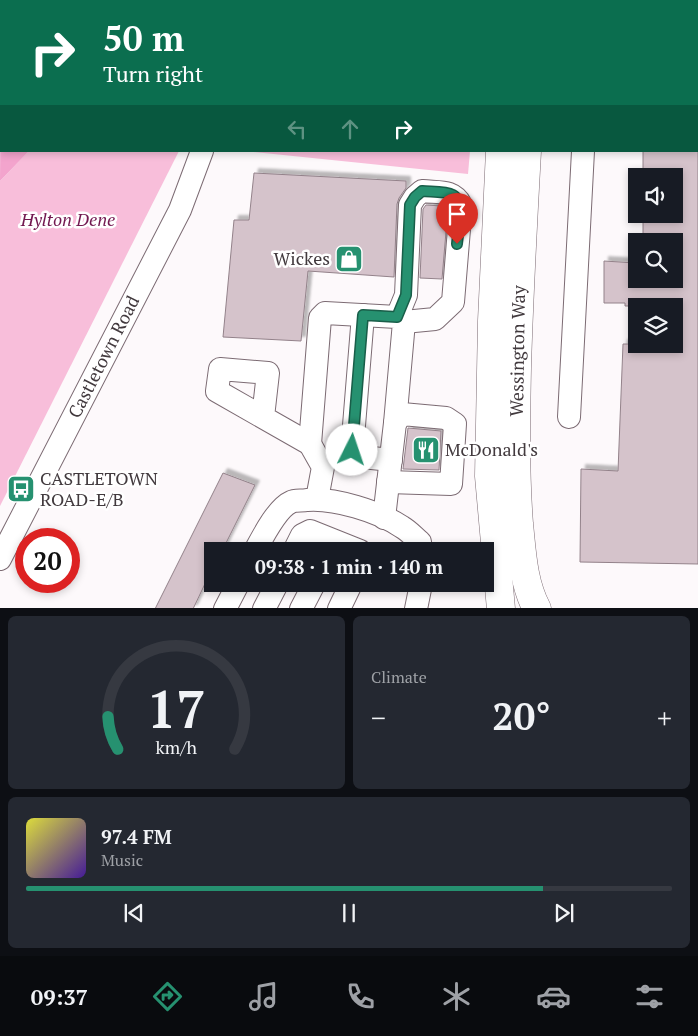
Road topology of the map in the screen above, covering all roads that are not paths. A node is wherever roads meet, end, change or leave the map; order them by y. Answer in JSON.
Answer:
{"nodes":[{"id":1,"x":202,"y":152,"type":"edge"},
{"id":2,"x":500,"y":152,"type":"edge"},
{"id":3,"x":527,"y":152,"type":"edge"},
{"id":4,"x":583,"y":152,"type":"edge"},
{"id":5,"x":363,"y":315,"type":"junction"},
{"id":6,"x":400,"y":319,"type":"junction"},
{"id":7,"x":263,"y":417,"type":"dead end"},
{"id":8,"x":569,"y":418,"type":"dead end"},
{"id":9,"x":395,"y":423,"type":"junction"},
{"id":10,"x":310,"y":444,"type":"junction"},
{"id":11,"x":390,"y":471,"type":"junction"},
{"id":12,"x":317,"y":499,"type":"junction"},
{"id":13,"x":384,"y":518,"type":"junction"},
{"id":14,"x":260,"y":542,"type":"edge"},
{"id":15,"x":298,"y":542,"type":"edge"},
{"id":16,"x":327,"y":542,"type":"edge"},
{"id":17,"x":420,"y":542,"type":"edge"},
{"id":18,"x":0,"y":559,"type":"edge"},
{"id":19,"x":234,"y":592,"type":"edge"},
{"id":20,"x":273,"y":592,"type":"edge"},
{"id":21,"x":310,"y":592,"type":"edge"},
{"id":22,"x":347,"y":592,"type":"edge"},
{"id":23,"x":419,"y":592,"type":"edge"},
{"id":24,"x":225,"y":608,"type":"edge"},
{"id":25,"x":264,"y":608,"type":"edge"},
{"id":26,"x":301,"y":608,"type":"edge"},
{"id":27,"x":339,"y":608,"type":"edge"},
{"id":28,"x":416,"y":608,"type":"edge"},
{"id":29,"x":501,"y":608,"type":"edge"},
{"id":30,"x":537,"y":608,"type":"edge"}],
"edges":[{"from":1,"to":18,"type":"street","name":"Castletown Road"},
{"from":2,"to":29,"type":"highway","name":"Wessington Way"},
{"from":3,"to":30,"type":"highway","name":"Wessington Way"},
{"from":4,"to":8,"type":"street"},
{"from":5,"to":6,"type":"street"},
{"from":5,"to":10,"type":"street"},
{"from":5,"to":11,"type":"street"},
{"from":6,"to":6,"type":"street"},
{"from":6,"to":9,"type":"street"},
{"from":7,"to":10,"type":"street"},
{"from":9,"to":11,"type":"street"},
{"from":9,"to":11,"type":"street"},
{"from":10,"to":12,"type":"street"},
{"from":11,"to":13,"type":"street"},
{"from":12,"to":13,"type":"street"},
{"from":12,"to":14,"type":"street"},
{"from":13,"to":17,"type":"street"},
{"from":15,"to":16,"type":"street"},
{"from":19,"to":24,"type":"street"},
{"from":20,"to":25,"type":"street"},
{"from":21,"to":26,"type":"street"},
{"from":22,"to":27,"type":"street"},
{"from":23,"to":28,"type":"street"}]}
